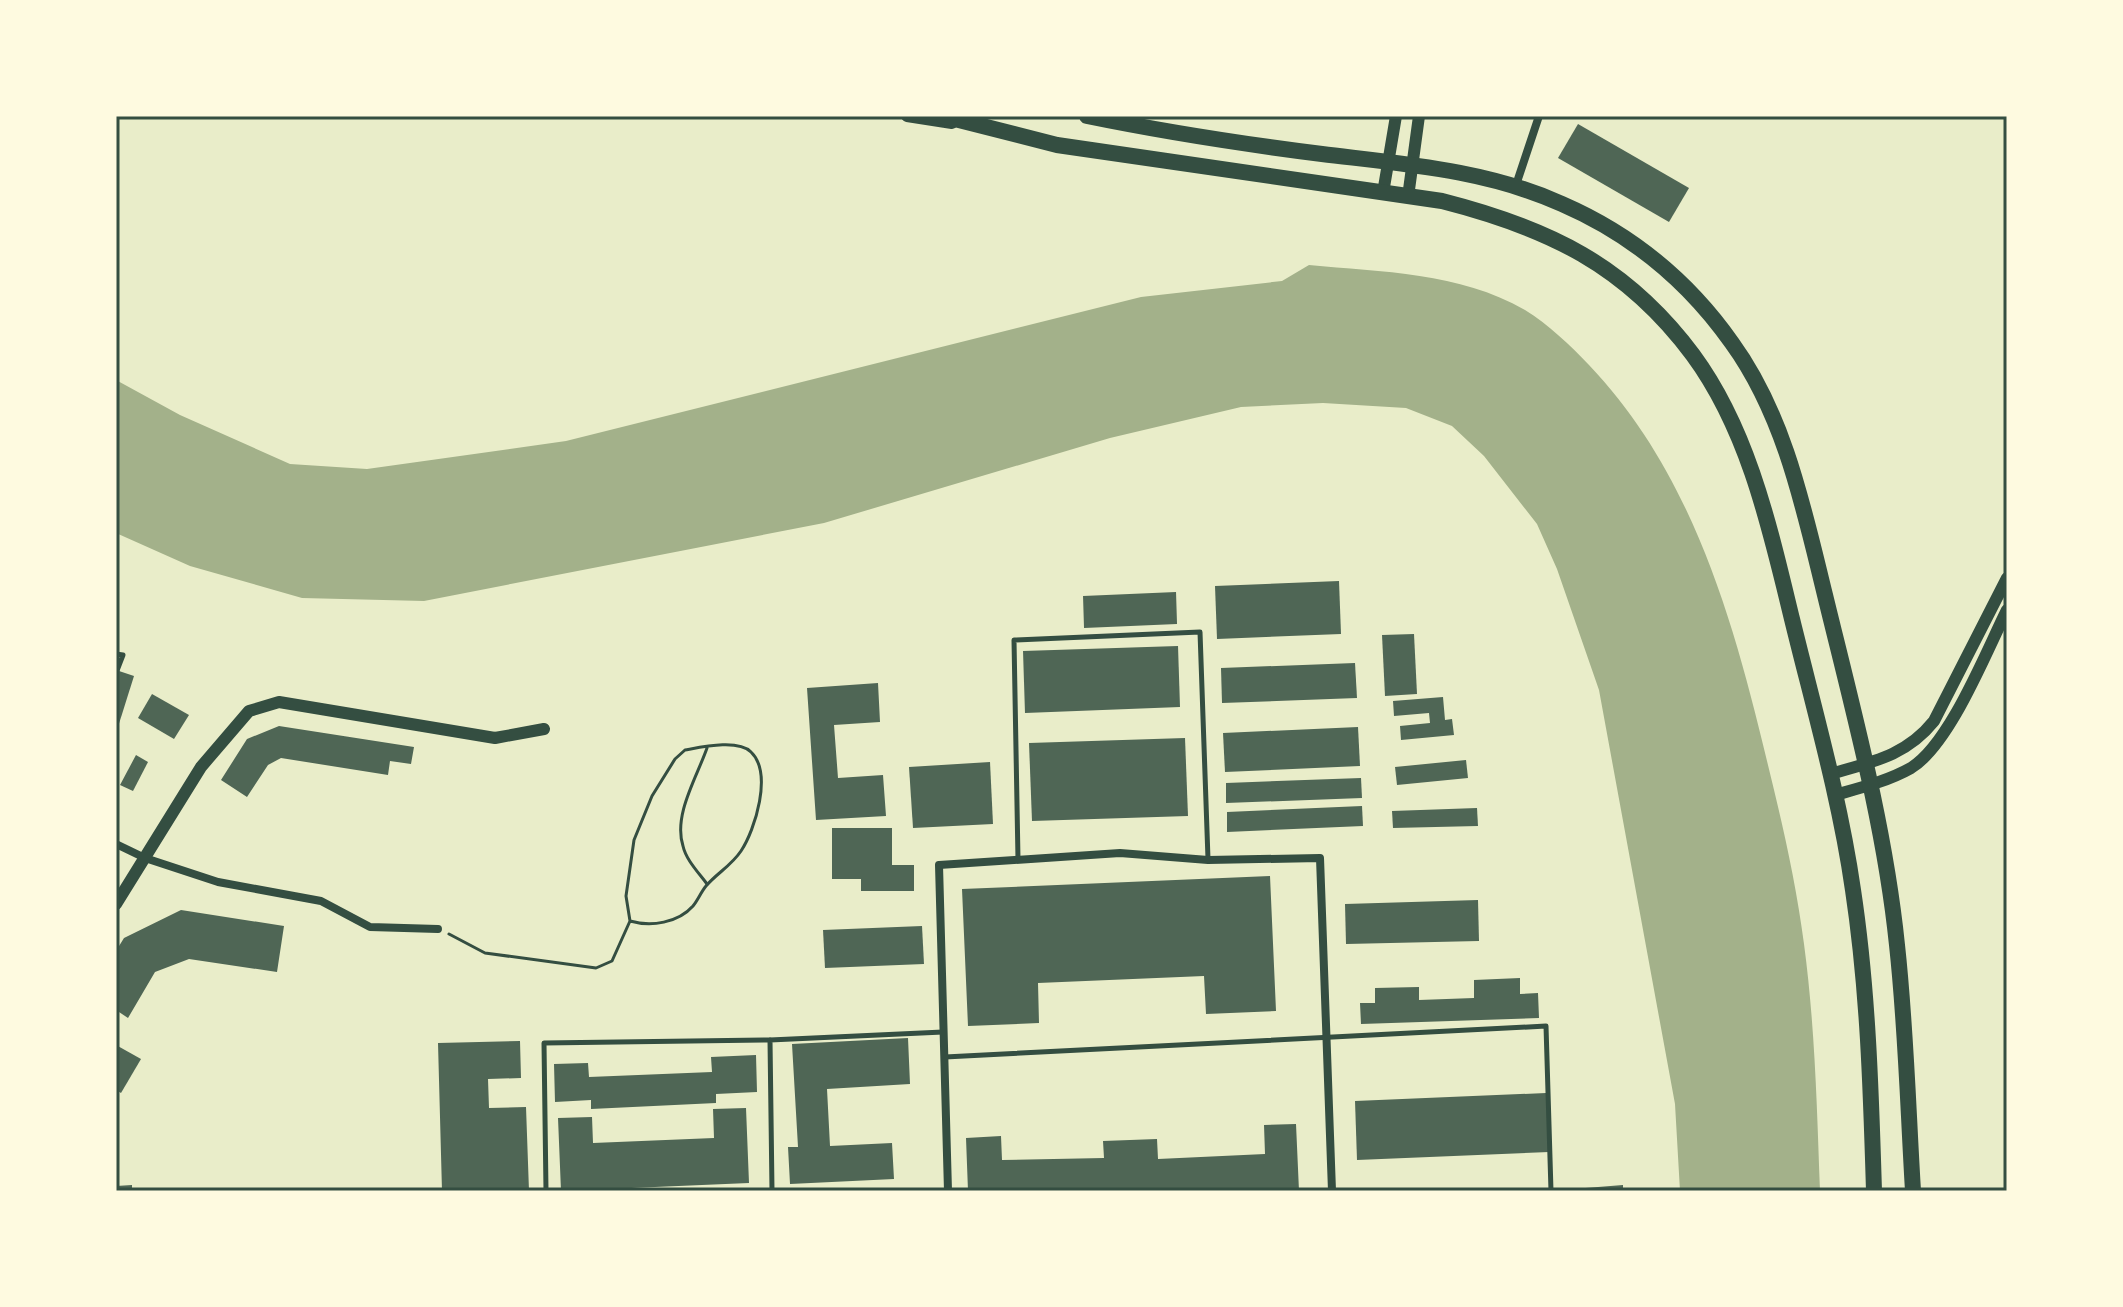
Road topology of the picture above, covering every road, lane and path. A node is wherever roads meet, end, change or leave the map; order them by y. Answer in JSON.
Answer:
{"nodes":[{"id":1,"x":907,"y":116,"type":"edge"},
{"id":2,"x":943,"y":116,"type":"edge"},
{"id":3,"x":1087,"y":116,"type":"edge"},
{"id":4,"x":1396,"y":116,"type":"edge"},
{"id":5,"x":1419,"y":116,"type":"edge"},
{"id":6,"x":1539,"y":116,"type":"edge"},
{"id":7,"x":965,"y":125,"type":"junction"},
{"id":8,"x":1389,"y":162,"type":"junction"},
{"id":9,"x":1414,"y":165,"type":"junction"},
{"id":10,"x":1516,"y":185,"type":"junction"},
{"id":11,"x":1383,"y":193,"type":"junction"},
{"id":12,"x":1408,"y":197,"type":"junction"},
{"id":13,"x":2007,"y":578,"type":"edge"},
{"id":14,"x":2007,"y":610,"type":"edge"},
{"id":15,"x":116,"y":654,"type":"edge"},
{"id":16,"x":116,"y":673,"type":"edge"},
{"id":17,"x":544,"y":729,"type":"dead end"},
{"id":18,"x":707,"y":748,"type":"junction"},
{"id":19,"x":1866,"y":764,"type":"junction"},
{"id":20,"x":1830,"y":774,"type":"junction"},
{"id":21,"x":1871,"y":784,"type":"junction"},
{"id":22,"x":1835,"y":795,"type":"junction"},
{"id":23,"x":116,"y":844,"type":"edge"},
{"id":24,"x":145,"y":858,"type":"junction"},
{"id":25,"x":1018,"y":860,"type":"junction"},
{"id":26,"x":1208,"y":860,"type":"junction"},
{"id":27,"x":707,"y":885,"type":"junction"},
{"id":28,"x":116,"y":904,"type":"edge"},
{"id":29,"x":630,"y":921,"type":"junction"},
{"id":30,"x":438,"y":929,"type":"joint"},
{"id":31,"x":944,"y":1032,"type":"junction"},
{"id":32,"x":1325,"y":1038,"type":"junction"},
{"id":33,"x":770,"y":1040,"type":"junction"},
{"id":34,"x":945,"y":1057,"type":"junction"},
{"id":35,"x":546,"y":1191,"type":"edge"},
{"id":36,"x":772,"y":1191,"type":"edge"},
{"id":37,"x":948,"y":1191,"type":"edge"},
{"id":38,"x":1332,"y":1191,"type":"edge"},
{"id":39,"x":1551,"y":1191,"type":"edge"},
{"id":40,"x":1874,"y":1191,"type":"edge"},
{"id":41,"x":1913,"y":1191,"type":"edge"}],
"edges":[{"from":1,"to":7,"type":"street"},
{"from":2,"to":7,"type":"main road"},
{"from":3,"to":8,"type":"main road"},
{"from":4,"to":8,"type":"street"},
{"from":5,"to":9,"type":"street"},
{"from":6,"to":10,"type":"street"},
{"from":7,"to":11,"type":"main road"},
{"from":8,"to":9,"type":"main road"},
{"from":8,"to":11,"type":"street"},
{"from":9,"to":10,"type":"main road"},
{"from":9,"to":12,"type":"street"},
{"from":10,"to":19,"type":"main road"},
{"from":11,"to":12,"type":"main road"},
{"from":12,"to":20,"type":"main road"},
{"from":13,"to":19,"type":"street"},
{"from":14,"to":21,"type":"street"},
{"from":15,"to":16,"type":"lane"},
{"from":17,"to":24,"type":"street"},
{"from":18,"to":27,"type":"path"},
{"from":18,"to":27,"type":"path"},
{"from":18,"to":29,"type":"path"},
{"from":19,"to":20,"type":"street"},
{"from":19,"to":21,"type":"main road"},
{"from":20,"to":22,"type":"main road"},
{"from":21,"to":22,"type":"street"},
{"from":21,"to":41,"type":"main road"},
{"from":22,"to":40,"type":"main road"},
{"from":23,"to":24,"type":"street"},
{"from":24,"to":28,"type":"street"},
{"from":24,"to":30,"type":"street"},
{"from":25,"to":26,"type":"street"},
{"from":25,"to":26,"type":"lane"},
{"from":25,"to":31,"type":"street"},
{"from":26,"to":32,"type":"street"},
{"from":27,"to":29,"type":"path"},
{"from":29,"to":30,"type":"path"},
{"from":31,"to":33,"type":"lane"},
{"from":31,"to":34,"type":"street"},
{"from":32,"to":34,"type":"lane"},
{"from":32,"to":38,"type":"street"},
{"from":32,"to":39,"type":"lane"},
{"from":33,"to":35,"type":"lane"},
{"from":33,"to":36,"type":"lane"},
{"from":34,"to":37,"type":"street"}]}
